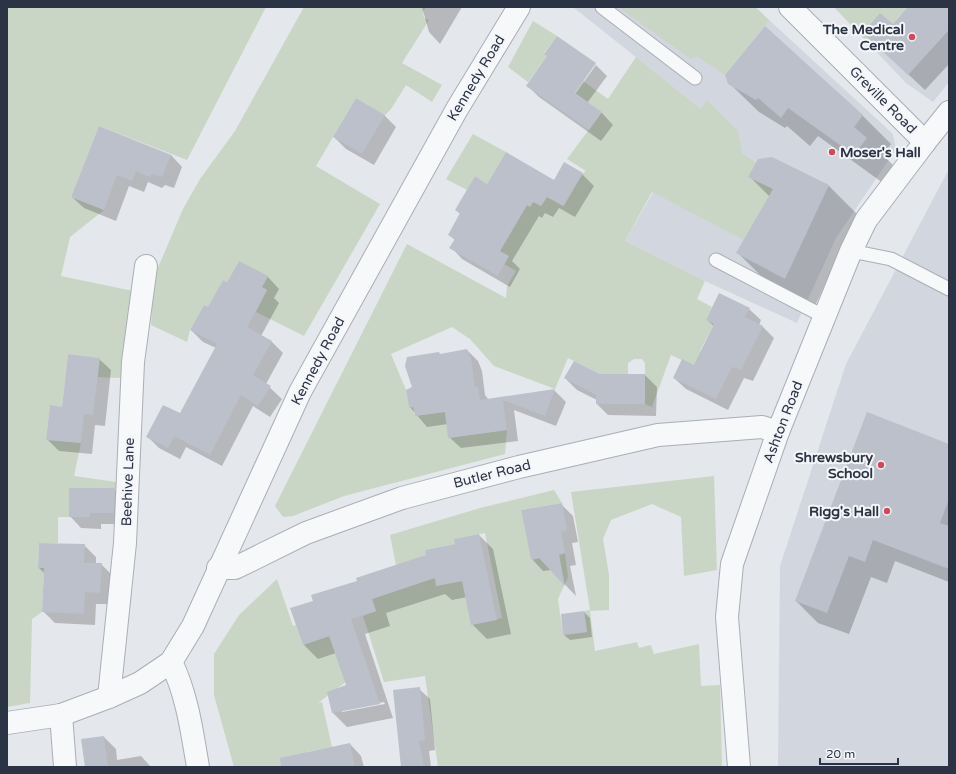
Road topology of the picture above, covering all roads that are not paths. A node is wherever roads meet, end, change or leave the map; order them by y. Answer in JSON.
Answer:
{"nodes":[{"id":1,"x":519,"y":7,"type":"edge"},
{"id":2,"x":602,"y":7,"type":"edge"},
{"id":3,"x":790,"y":7,"type":"edge"},
{"id":4,"x":695,"y":78,"type":"dead end"},
{"id":5,"x":949,"y":112,"type":"edge"},
{"id":6,"x":925,"y":142,"type":"junction"},
{"id":7,"x":851,"y":251,"type":"junction"},
{"id":8,"x":716,"y":260,"type":"dead end"},
{"id":9,"x":146,"y":266,"type":"dead end"},
{"id":10,"x":949,"y":289,"type":"edge"},
{"id":11,"x":825,"y":317,"type":"junction"},
{"id":12,"x":778,"y":432,"type":"junction"},
{"id":13,"x":218,"y":568,"type":"junction"},
{"id":14,"x":170,"y":662,"type":"junction"},
{"id":15,"x":109,"y":697,"type":"junction"},
{"id":16,"x":61,"y":716,"type":"junction"},
{"id":17,"x":7,"y":722,"type":"edge"},
{"id":18,"x":65,"y":767,"type":"edge"},
{"id":19,"x":198,"y":767,"type":"edge"},
{"id":20,"x":739,"y":767,"type":"edge"}],
"edges":[{"from":1,"to":13,"type":"street","name":"Kennedy Road"},
{"from":2,"to":4,"type":"lane"},
{"from":3,"to":6,"type":"street","name":"Greville Road"},
{"from":5,"to":6,"type":"street","name":"Ashton Road"},
{"from":6,"to":7,"type":"street","name":"Ashton Road"},
{"from":7,"to":10,"type":"lane"},
{"from":7,"to":11,"type":"street","name":"Ashton Road"},
{"from":8,"to":11,"type":"lane"},
{"from":9,"to":15,"type":"street","name":"Beehive Lane"},
{"from":11,"to":12,"type":"street","name":"Ashton Road"},
{"from":12,"to":13,"type":"street","name":"Butler Road"},
{"from":12,"to":20,"type":"street","name":"Ashton Road"},
{"from":13,"to":14,"type":"street","name":"Kennedy Road"},
{"from":14,"to":15,"type":"street","name":"Kennedy Road"},
{"from":14,"to":19,"type":"street"},
{"from":15,"to":16,"type":"street","name":"Kennedy Road"},
{"from":16,"to":17,"type":"street","name":"Kennedy Road"},
{"from":16,"to":18,"type":"street"}]}
